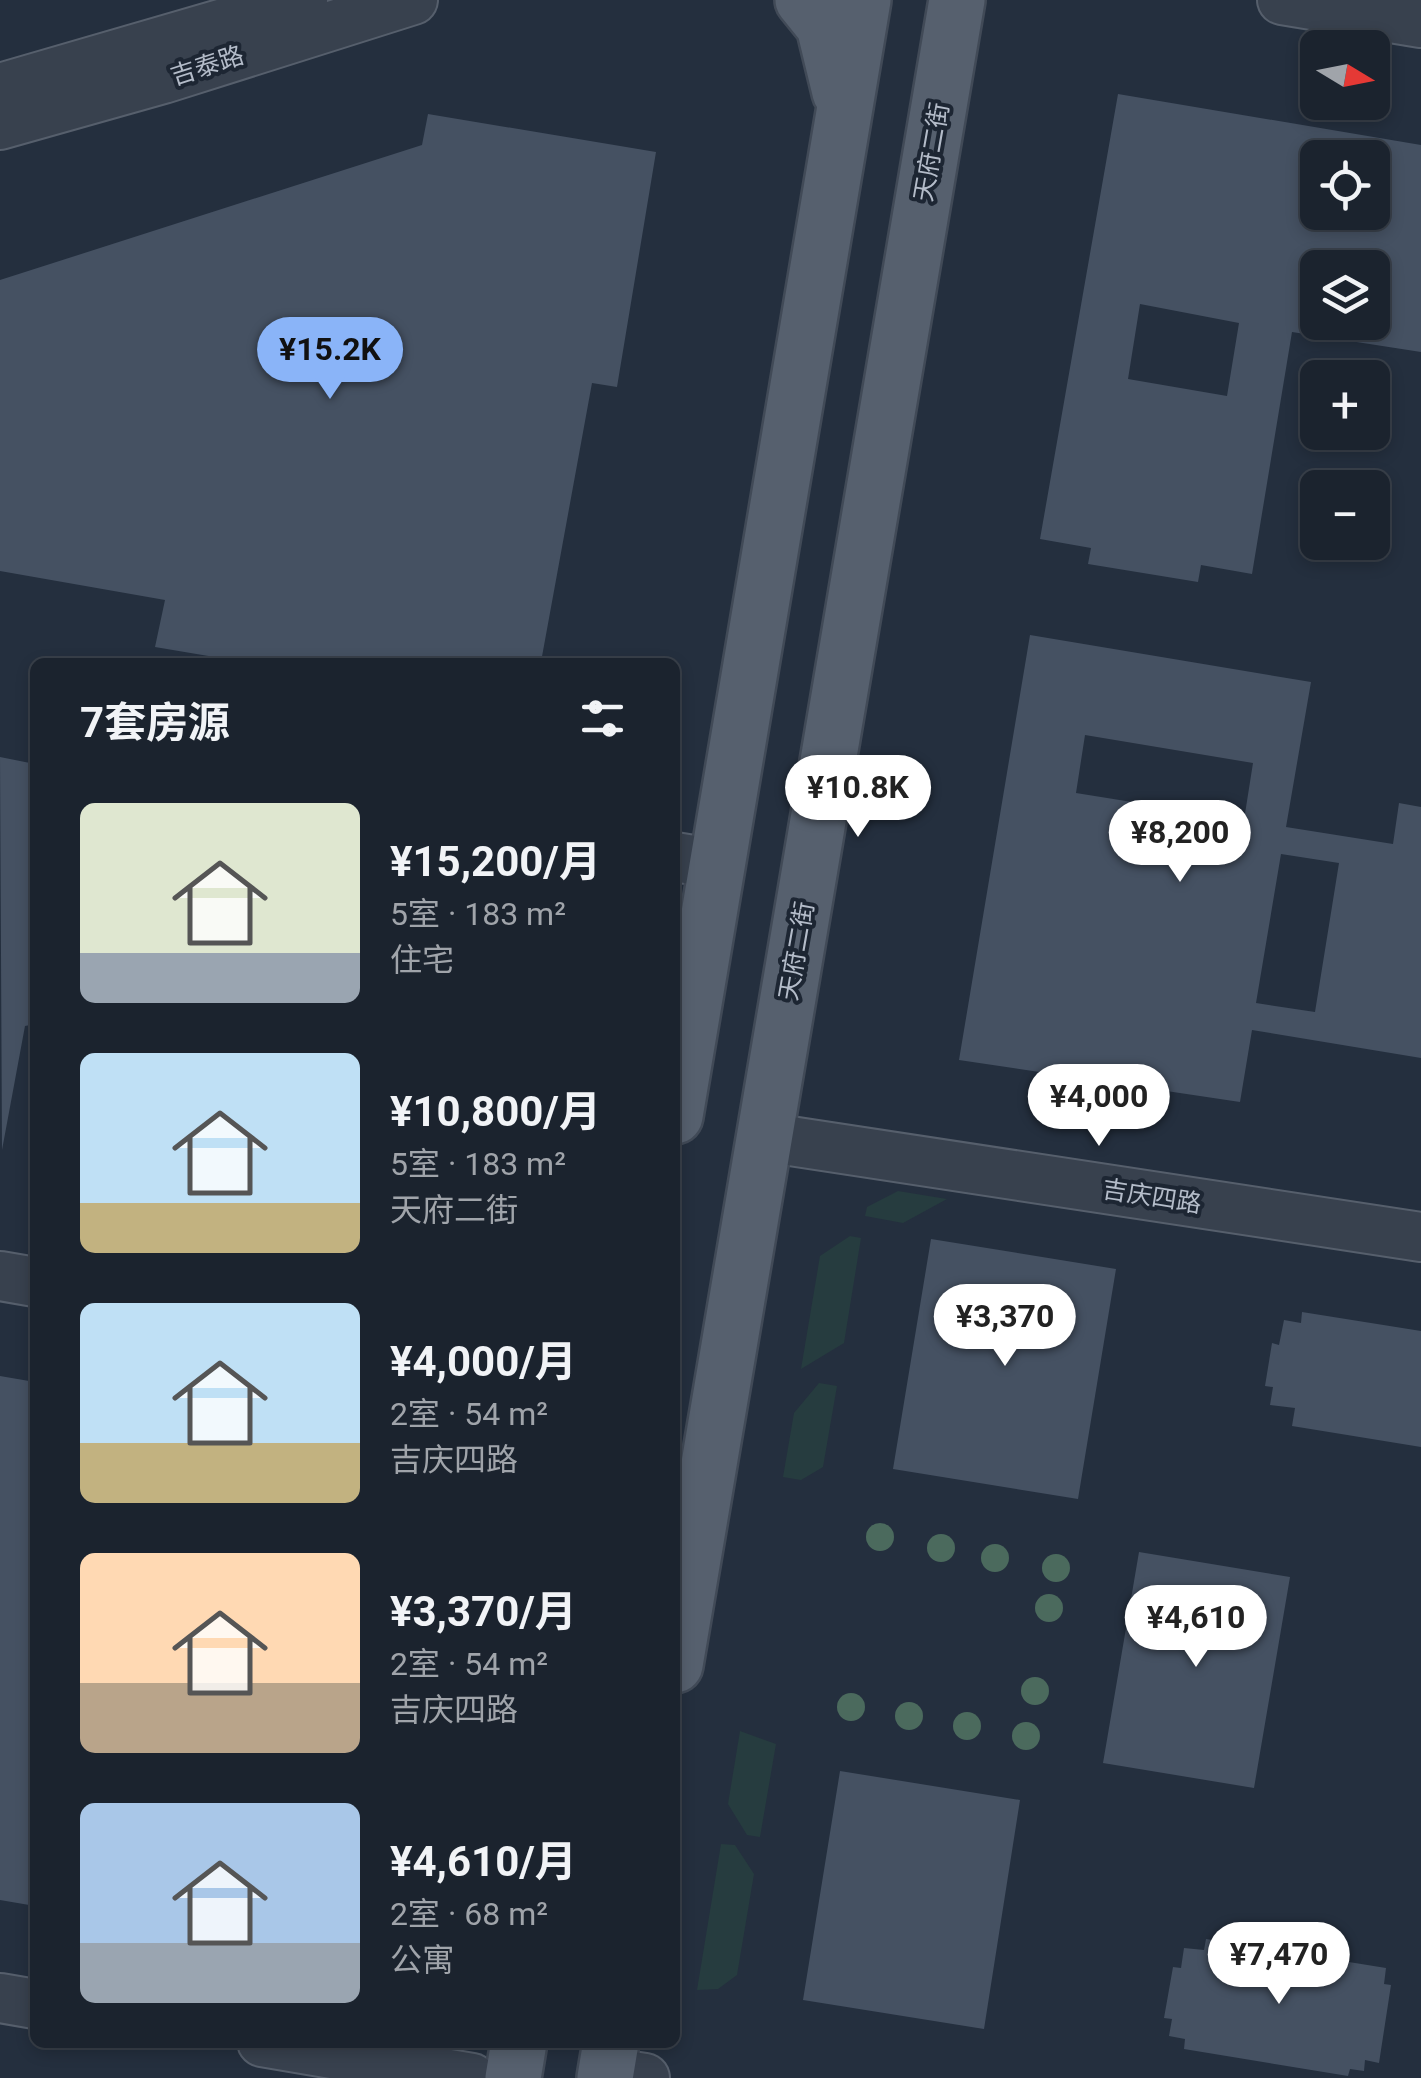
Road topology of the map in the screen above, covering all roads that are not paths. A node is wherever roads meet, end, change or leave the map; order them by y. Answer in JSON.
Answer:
{"nodes":[{"id":1,"x":304,"y":0,"type":"edge"},
{"id":2,"x":413,"y":0,"type":"edge"},
{"id":3,"x":803,"y":0,"type":"edge"},
{"id":4,"x":862,"y":0,"type":"edge"},
{"id":5,"x":957,"y":0,"type":"edge"},
{"id":6,"x":1282,"y":0,"type":"edge"},
{"id":7,"x":1421,"y":23,"type":"edge"},
{"id":8,"x":0,"y":88,"type":"edge"},
{"id":9,"x":0,"y":125,"type":"edge"},
{"id":10,"x":834,"y":167,"type":"junction"},
{"id":11,"x":696,"y":861,"type":"edge"},
{"id":12,"x":680,"y":1055,"type":"edge"},
{"id":13,"x":764,"y":1137,"type":"junction"},
{"id":14,"x":1421,"y":1237,"type":"edge"},
{"id":15,"x":0,"y":1276,"type":"edge"},
{"id":16,"x":30,"y":1281,"type":"edge"},
{"id":17,"x":680,"y":1635,"type":"edge"},
{"id":18,"x":0,"y":1998,"type":"edge"},
{"id":19,"x":30,"y":2003,"type":"edge"},
{"id":20,"x":297,"y":2048,"type":"edge"},
{"id":21,"x":518,"y":2048,"type":"edge"},
{"id":22,"x":472,"y":2078,"type":"edge"},
{"id":23,"x":513,"y":2078,"type":"edge"}],
"edges":[{"from":1,"to":8,"type":"street","name":"吉泰路"},
{"from":2,"to":9,"type":"street","name":"吉泰路"},
{"from":3,"to":10,"type":"main road"},
{"from":4,"to":10,"type":"main road"},
{"from":5,"to":13,"type":"main road","name":"天府二街"},
{"from":6,"to":7,"type":"street"},
{"from":10,"to":11,"type":"main road"},
{"from":11,"to":12,"type":"main road"},
{"from":13,"to":14,"type":"street","name":"吉庆四路"},
{"from":13,"to":17,"type":"main road","name":"天府二街"},
{"from":15,"to":16,"type":"street"},
{"from":18,"to":19,"type":"street"},
{"from":20,"to":22,"type":"street"},
{"from":21,"to":23,"type":"main road"}]}
